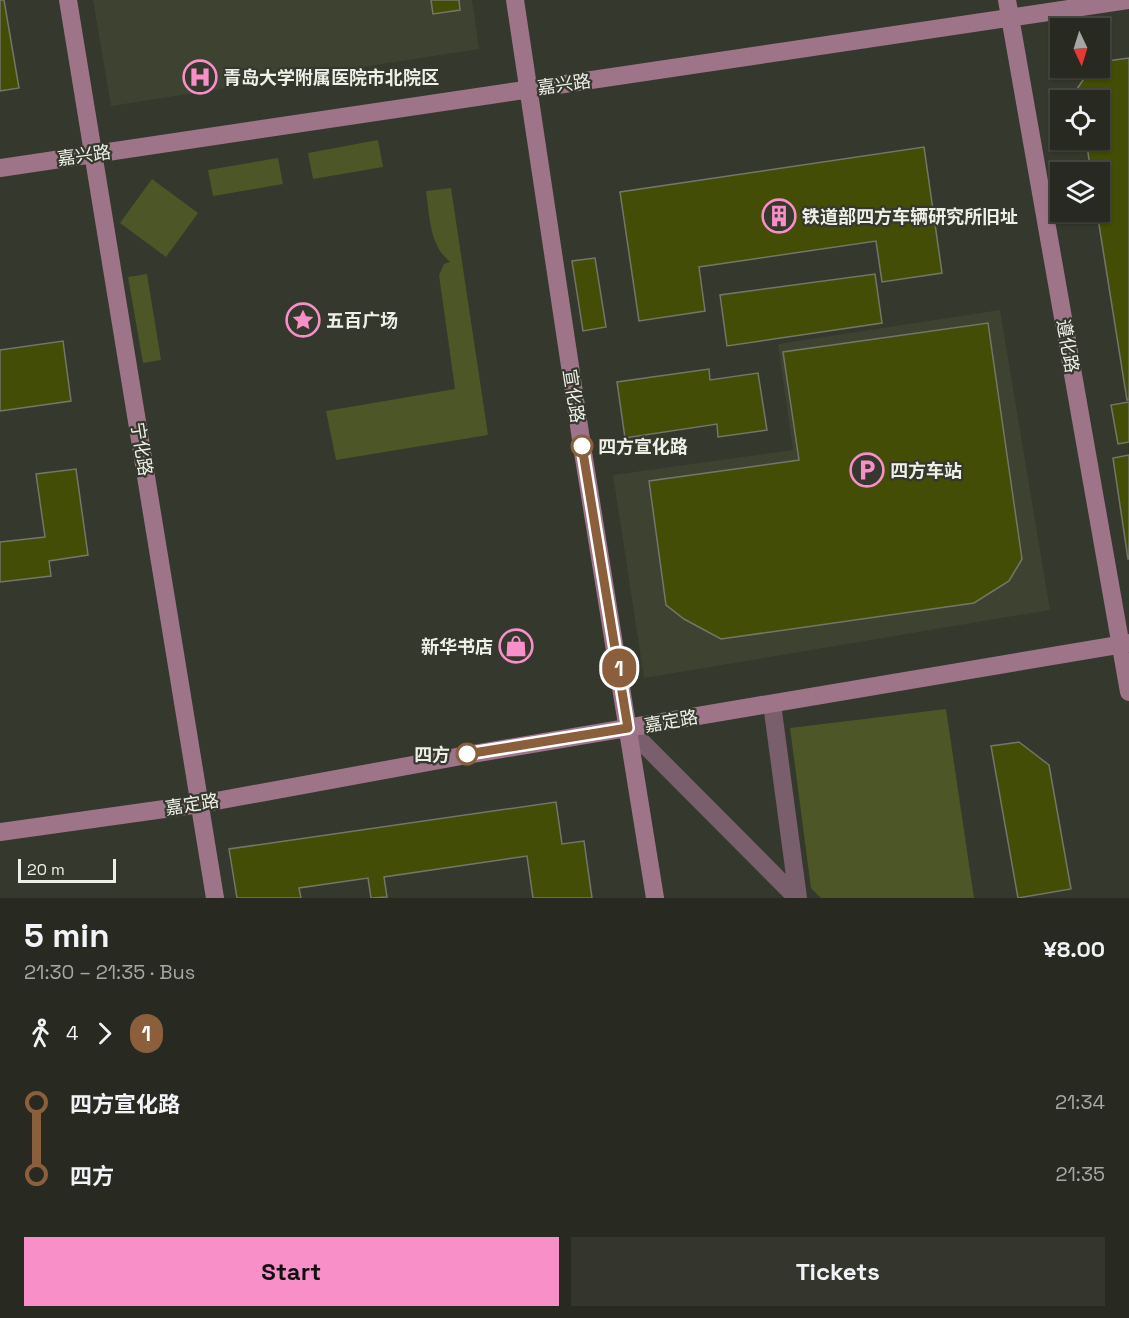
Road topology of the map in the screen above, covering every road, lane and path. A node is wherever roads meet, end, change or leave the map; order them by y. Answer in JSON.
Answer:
{"nodes":[{"id":1,"x":68,"y":0,"type":"edge"},
{"id":2,"x":515,"y":0,"type":"edge"},
{"id":3,"x":1129,"y":0,"type":"edge"},
{"id":4,"x":1008,"y":9,"type":"edge"},
{"id":5,"x":528,"y":89,"type":"junction"},
{"id":6,"x":94,"y":153,"type":"junction"},
{"id":7,"x":0,"y":168,"type":"edge"},
{"id":8,"x":1126,"y":643,"type":"edge"},
{"id":9,"x":1129,"y":692,"type":"edge"},
{"id":10,"x":772,"y":704,"type":"junction"},
{"id":11,"x":628,"y":728,"type":"junction"},
{"id":12,"x":200,"y":804,"type":"junction"},
{"id":13,"x":0,"y":832,"type":"edge"},
{"id":14,"x":215,"y":898,"type":"edge"},
{"id":15,"x":655,"y":898,"type":"edge"},
{"id":16,"x":797,"y":898,"type":"edge"}],
"edges":[{"from":1,"to":6,"type":"street","name":"宁化路"},
{"from":2,"to":5,"type":"street","name":"宣化路"},
{"from":3,"to":4,"type":"street","name":"嘉兴路"},
{"from":4,"to":5,"type":"street","name":"嘉兴路"},
{"from":4,"to":8,"type":"street","name":"遵化路"},
{"from":5,"to":6,"type":"street","name":"嘉兴路"},
{"from":5,"to":11,"type":"street","name":"宣化路"},
{"from":6,"to":7,"type":"street","name":"嘉兴路"},
{"from":6,"to":12,"type":"street","name":"宁化路"},
{"from":8,"to":9,"type":"street","name":"遵化路"},
{"from":8,"to":10,"type":"street","name":"嘉定路"},
{"from":10,"to":11,"type":"street","name":"嘉定路"},
{"from":10,"to":16,"type":"street"},
{"from":11,"to":12,"type":"street","name":"嘉定路"},
{"from":11,"to":15,"type":"street","name":"宣化路"},
{"from":11,"to":16,"type":"street"},
{"from":12,"to":13,"type":"street","name":"嘉定路"},
{"from":12,"to":14,"type":"street","name":"宁化路"}]}
